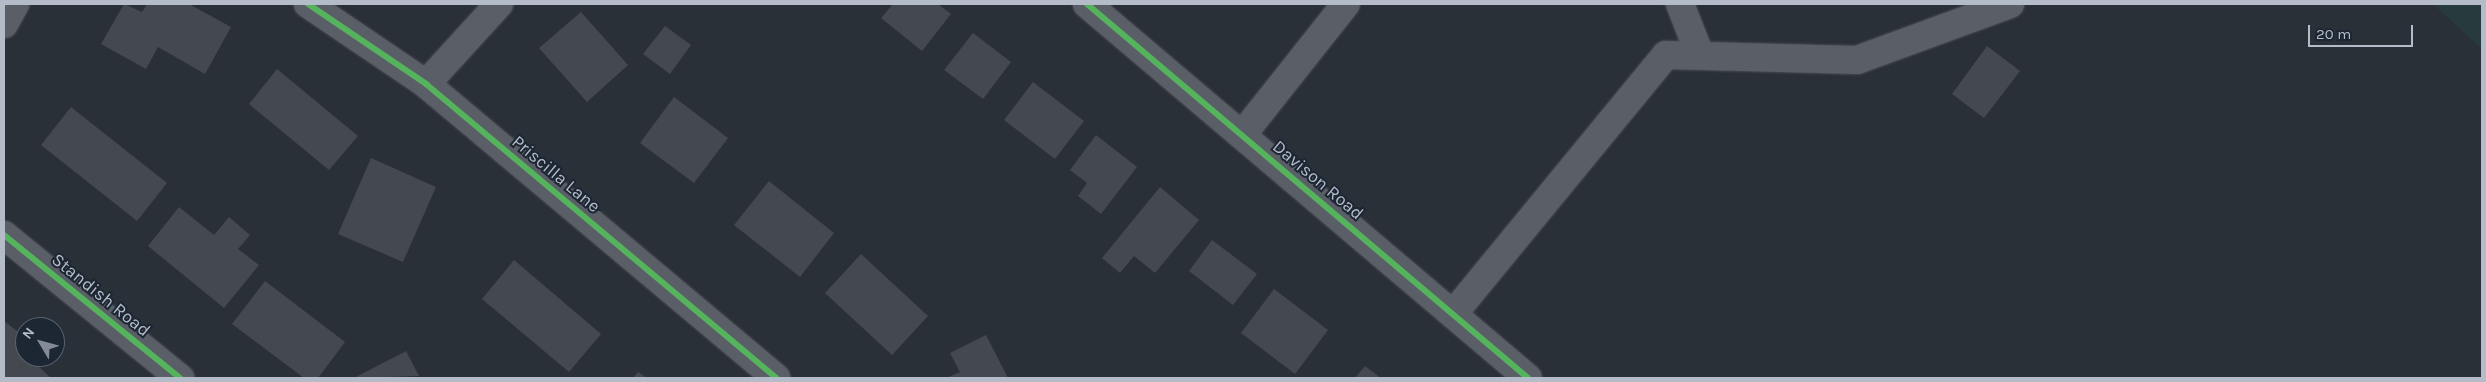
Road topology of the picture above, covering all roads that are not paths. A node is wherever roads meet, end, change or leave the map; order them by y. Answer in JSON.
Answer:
{"nodes":[{"id":1,"x":15,"y":4,"type":"edge"},
{"id":2,"x":308,"y":4,"type":"edge"},
{"id":3,"x":499,"y":4,"type":"edge"},
{"id":4,"x":1087,"y":4,"type":"edge"},
{"id":5,"x":1346,"y":4,"type":"edge"},
{"id":6,"x":1680,"y":4,"type":"edge"},
{"id":7,"x":2010,"y":4,"type":"edge"},
{"id":8,"x":4,"y":24,"type":"edge"},
{"id":9,"x":1700,"y":55,"type":"junction"},
{"id":10,"x":426,"y":84,"type":"junction"},
{"id":11,"x":1242,"y":135,"type":"junction"},
{"id":12,"x":4,"y":235,"type":"edge"},
{"id":13,"x":1452,"y":314,"type":"junction"},
{"id":14,"x":180,"y":378,"type":"edge"},
{"id":15,"x":776,"y":378,"type":"edge"},
{"id":16,"x":1528,"y":378,"type":"edge"}],
"edges":[{"from":1,"to":8,"type":"street"},
{"from":2,"to":10,"type":"street","name":"Priscilla Lane"},
{"from":3,"to":10,"type":"street"},
{"from":4,"to":11,"type":"street","name":"Davison Road"},
{"from":5,"to":11,"type":"street"},
{"from":6,"to":9,"type":"street"},
{"from":7,"to":9,"type":"street"},
{"from":9,"to":13,"type":"street"},
{"from":10,"to":15,"type":"street","name":"Priscilla Lane"},
{"from":11,"to":13,"type":"street","name":"Davison Road"},
{"from":12,"to":14,"type":"street","name":"Standish Road"},
{"from":13,"to":16,"type":"street","name":"Davison Road"}]}
